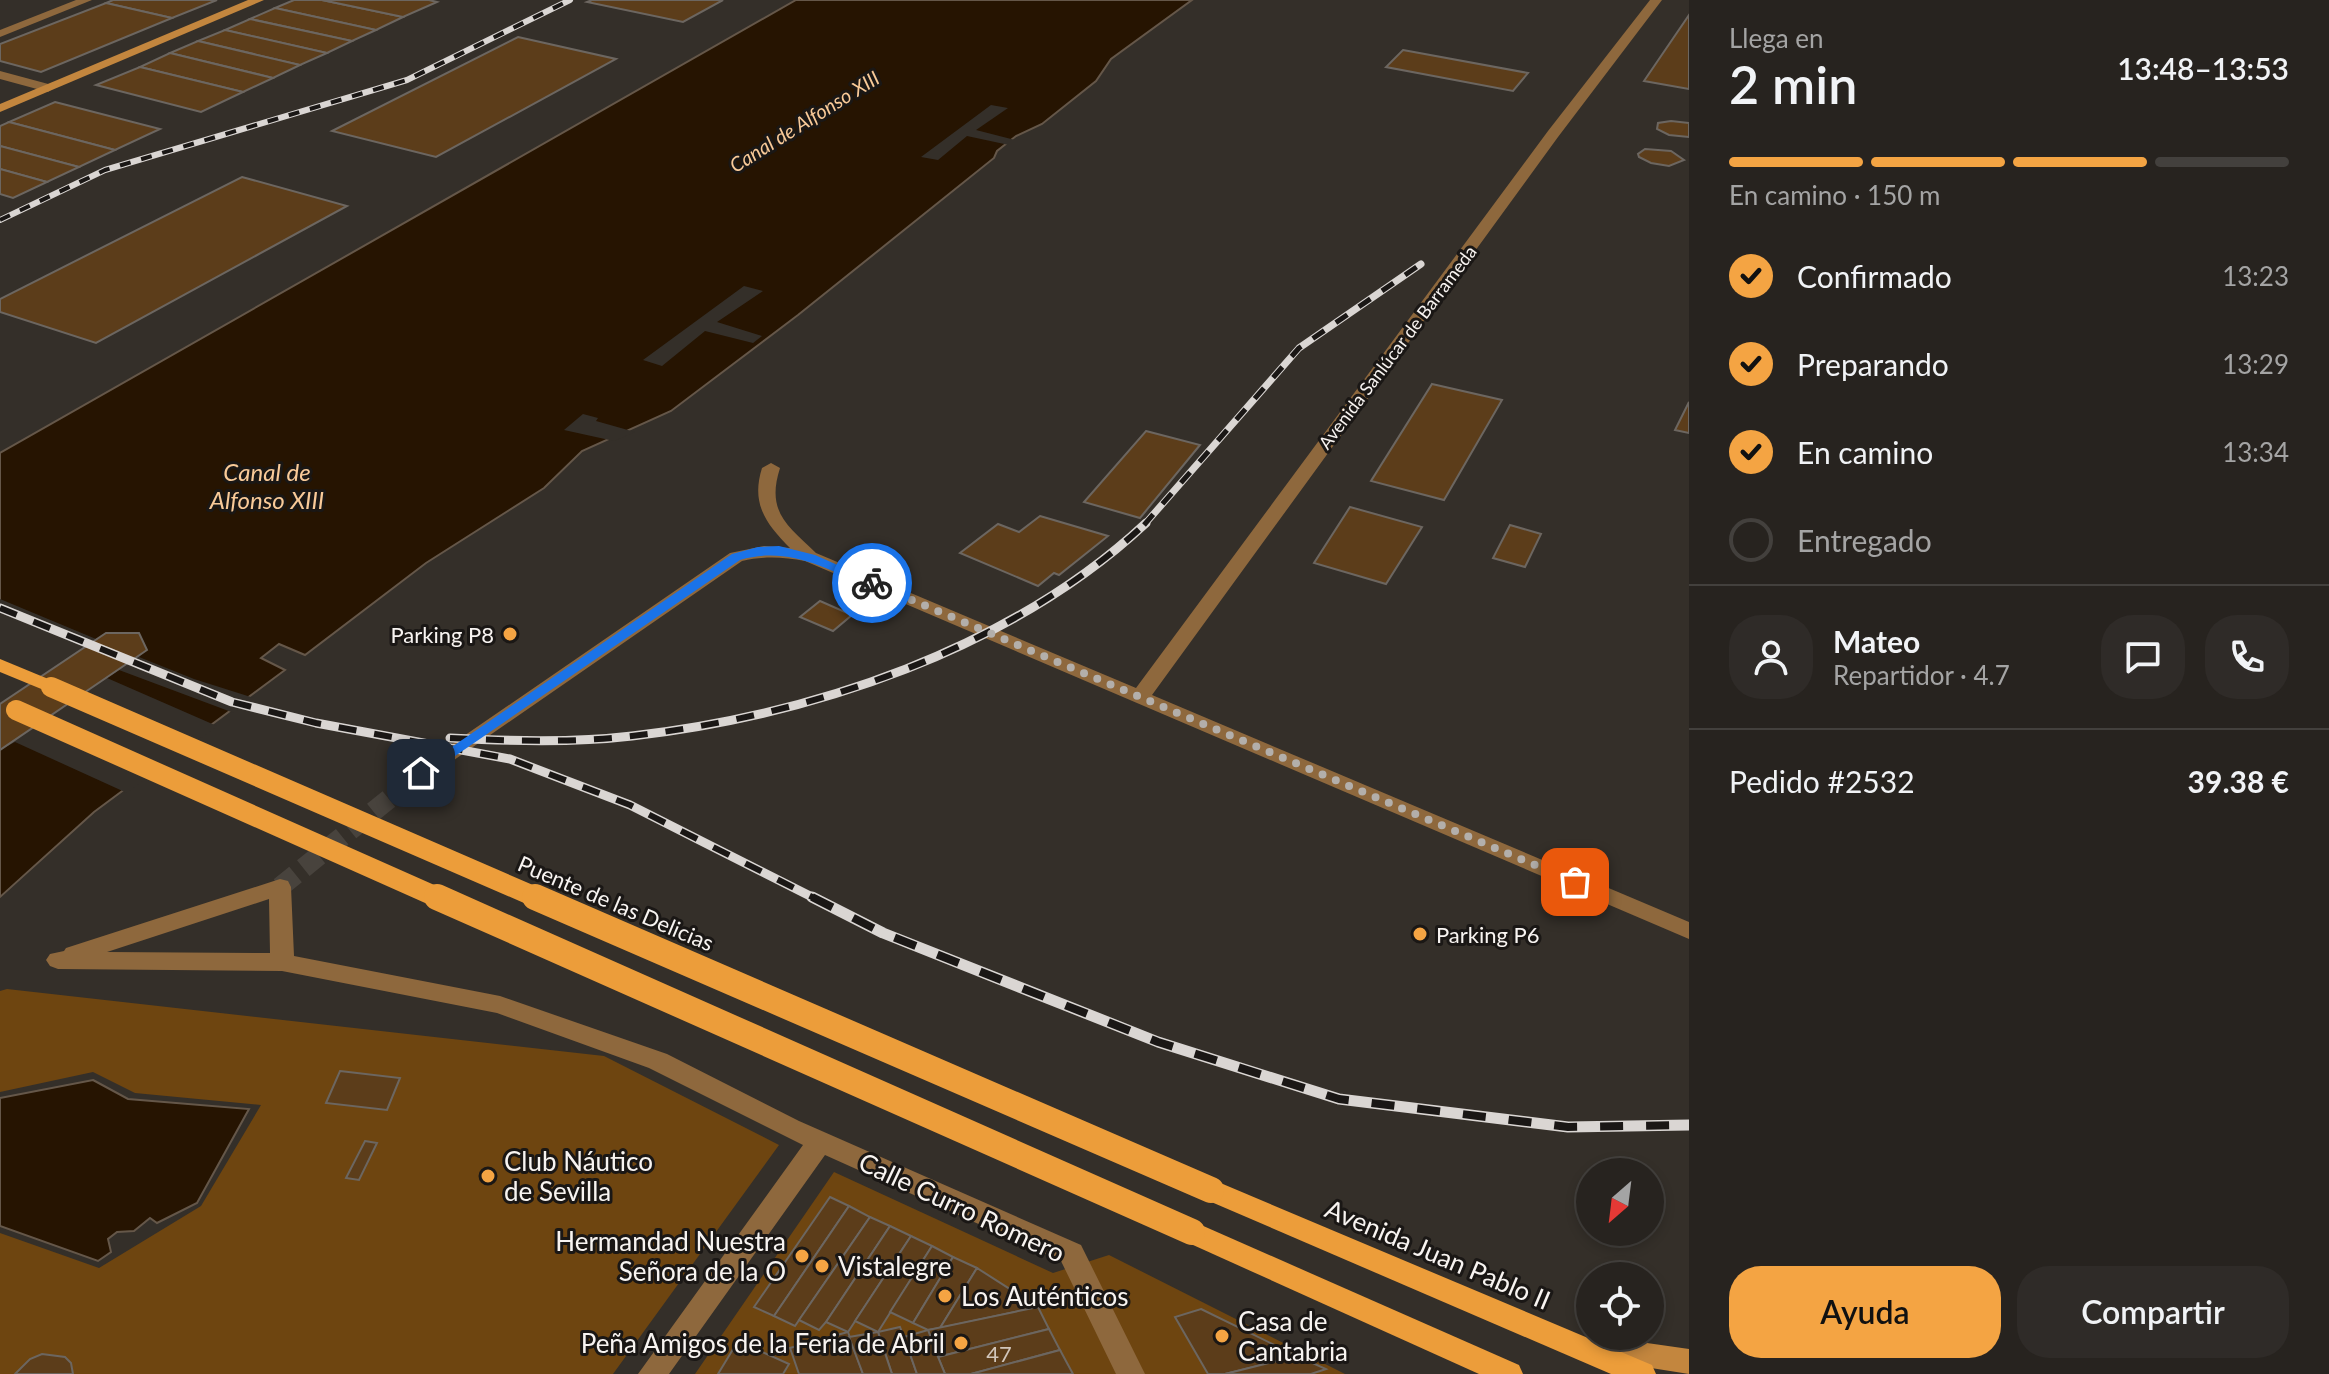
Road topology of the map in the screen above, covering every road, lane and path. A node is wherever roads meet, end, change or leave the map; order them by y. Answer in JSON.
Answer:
{"nodes":[{"id":1,"x":86,"y":0,"type":"edge"},
{"id":2,"x":258,"y":0,"type":"edge"},
{"id":3,"x":1656,"y":0,"type":"edge"},
{"id":4,"x":0,"y":34,"type":"edge"},
{"id":5,"x":0,"y":75,"type":"edge"},
{"id":6,"x":48,"y":88,"type":"junction"},
{"id":7,"x":0,"y":108,"type":"edge"},
{"id":8,"x":771,"y":468,"type":"dead end"},
{"id":9,"x":810,"y":557,"type":"junction"},
{"id":10,"x":0,"y":665,"type":"edge"},
{"id":11,"x":1141,"y":696,"type":"junction"},
{"id":12,"x":0,"y":703,"type":"edge"},
{"id":13,"x":421,"y":773,"type":"tunnel mouth"},
{"id":14,"x":1689,"y":931,"type":"edge"},
{"id":15,"x":282,"y":962,"type":"junction"},
{"id":16,"x":820,"y":1141,"type":"junction"},
{"id":17,"x":1211,"y":1190,"type":"joint"},
{"id":18,"x":1574,"y":1345,"type":"junction"},
{"id":19,"x":1689,"y":1362,"type":"edge"},
{"id":20,"x":652,"y":1374,"type":"edge"},
{"id":21,"x":1131,"y":1374,"type":"edge"},
{"id":22,"x":1509,"y":1374,"type":"edge"},
{"id":23,"x":1642,"y":1374,"type":"edge"}],
"edges":[{"from":1,"to":4,"type":"street"},
{"from":2,"to":6,"type":"main road"},
{"from":3,"to":11,"type":"street","name":"Avenida Sanlúcar de Barrameda"},
{"from":5,"to":6,"type":"street"},
{"from":6,"to":7,"type":"main road"},
{"from":8,"to":9,"type":"street"},
{"from":9,"to":11,"type":"street"},
{"from":9,"to":13,"type":"street"},
{"from":10,"to":17,"type":"main road","name":"Puente de las Delicias","bridge":true},
{"from":11,"to":14,"type":"street"},
{"from":12,"to":22,"type":"main road","bridge":true},
{"from":15,"to":15,"type":"street","name":"Calle Curro Romero"},
{"from":15,"to":16,"type":"street","name":"Calle Curro Romero"},
{"from":16,"to":20,"type":"street"},
{"from":16,"to":21,"type":"street","name":"Calle Curro Romero"},
{"from":17,"to":18,"type":"main road","name":"Avenida Juan Pablo II"},
{"from":18,"to":19,"type":"main road"},
{"from":18,"to":23,"type":"main road","name":"Avenida Juan Pablo II"}]}
